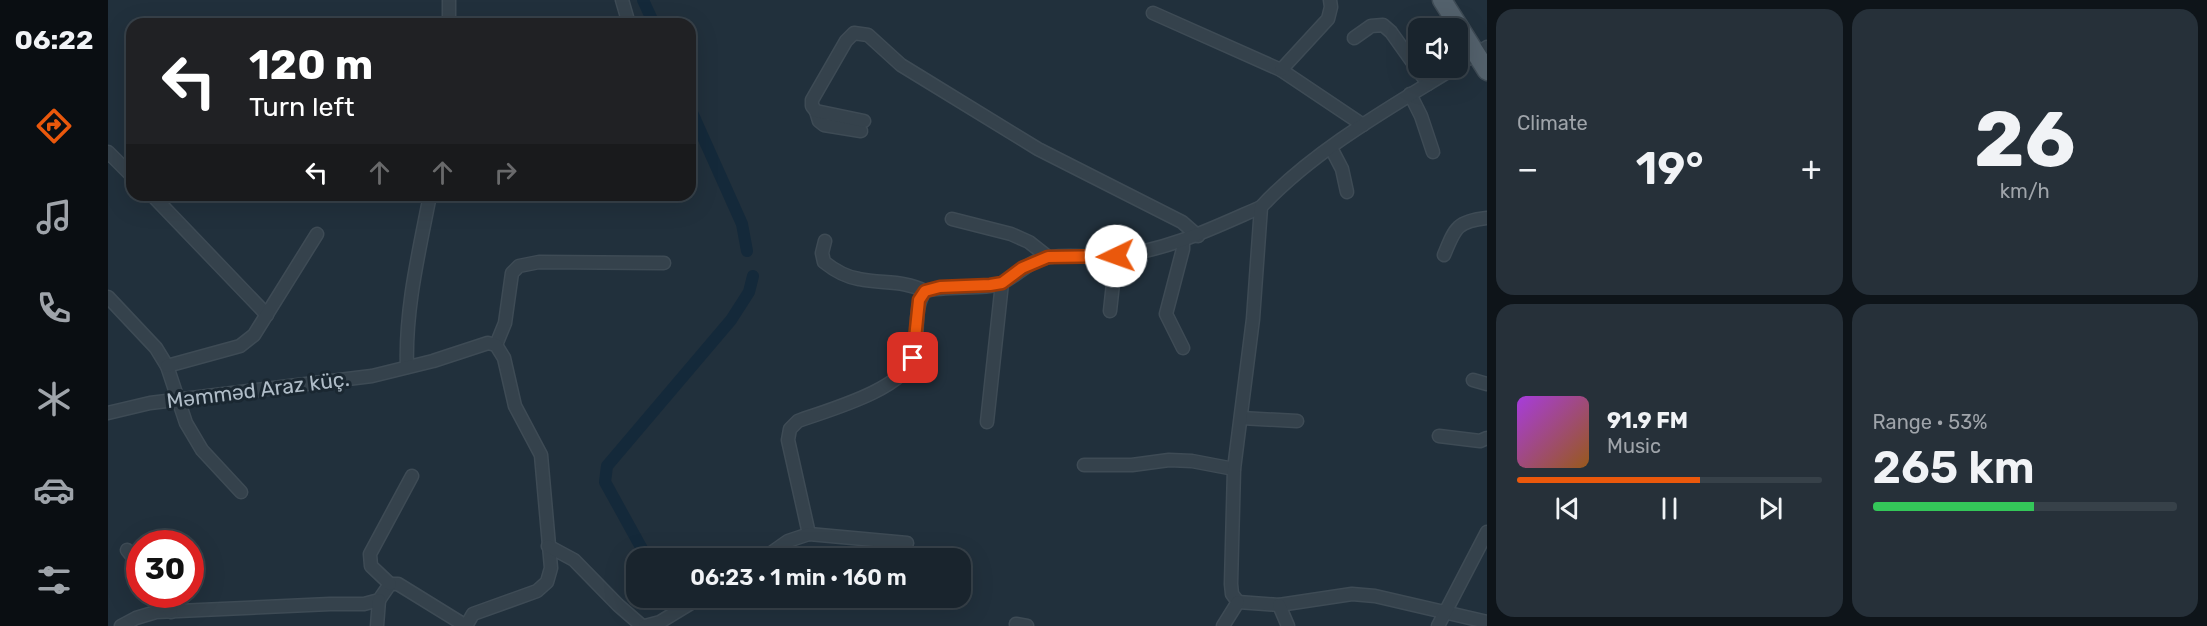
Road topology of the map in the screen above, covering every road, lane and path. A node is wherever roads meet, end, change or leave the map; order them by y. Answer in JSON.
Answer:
{"nodes":[{"id":1,"x":449,"y":0,"type":"edge"},
{"id":2,"x":622,"y":0,"type":"edge"},
{"id":3,"x":1330,"y":0,"type":"edge"},
{"id":4,"x":1442,"y":0,"type":"edge"},
{"id":5,"x":1456,"y":0,"type":"edge"},
{"id":6,"x":1153,"y":13,"type":"dead end"},
{"id":7,"x":449,"y":18,"type":"edge"},
{"id":8,"x":626,"y":18,"type":"edge"},
{"id":9,"x":1354,"y":38,"type":"dead end"},
{"id":10,"x":1483,"y":49,"type":"edge"},
{"id":11,"x":1468,"y":59,"type":"edge"},
{"id":12,"x":1281,"y":70,"type":"junction"},
{"id":13,"x":1487,"y":70,"type":"edge"},
{"id":14,"x":1438,"y":78,"type":"edge"},
{"id":15,"x":1428,"y":84,"type":"junction"},
{"id":16,"x":1410,"y":94,"type":"junction"},
{"id":17,"x":1363,"y":125,"type":"junction"},
{"id":18,"x":862,"y":126,"type":"dead end"},
{"id":19,"x":1331,"y":148,"type":"junction"},
{"id":20,"x":108,"y":152,"type":"edge"},
{"id":21,"x":1434,"y":152,"type":"dead end"},
{"id":22,"x":126,"y":170,"type":"edge"},
{"id":23,"x":1347,"y":192,"type":"dead end"},
{"id":24,"x":158,"y":201,"type":"edge"},
{"id":25,"x":429,"y":201,"type":"edge"},
{"id":26,"x":1261,"y":207,"type":"junction"},
{"id":27,"x":1487,"y":218,"type":"edge"},
{"id":28,"x":952,"y":219,"type":"dead end"},
{"id":29,"x":317,"y":234,"type":"dead end"},
{"id":30,"x":1198,"y":236,"type":"junction"},
{"id":31,"x":825,"y":241,"type":"dead end"},
{"id":32,"x":1183,"y":241,"type":"junction"},
{"id":33,"x":1444,"y":255,"type":"dead end"},
{"id":34,"x":1116,"y":256,"type":"junction"},
{"id":35,"x":1048,"y":257,"type":"junction"},
{"id":36,"x":664,"y":263,"type":"dead end"},
{"id":37,"x":1002,"y":283,"type":"junction"},
{"id":38,"x":925,"y":291,"type":"junction"},
{"id":39,"x":108,"y":297,"type":"edge"},
{"id":40,"x":1110,"y":311,"type":"dead end"},
{"id":41,"x":267,"y":315,"type":"junction"},
{"id":42,"x":496,"y":345,"type":"junction"},
{"id":43,"x":1183,"y":348,"type":"dead end"},
{"id":44,"x":167,"y":366,"type":"junction"},
{"id":45,"x":407,"y":367,"type":"junction"},
{"id":46,"x":1473,"y":380,"type":"dead end"},
{"id":47,"x":1487,"y":384,"type":"edge"},
{"id":48,"x":178,"y":400,"type":"junction"},
{"id":49,"x":108,"y":413,"type":"edge"},
{"id":50,"x":1241,"y":418,"type":"junction"},
{"id":51,"x":1297,"y":421,"type":"dead end"},
{"id":52,"x":987,"y":422,"type":"dead end"},
{"id":53,"x":1439,"y":436,"type":"dead end"},
{"id":54,"x":1487,"y":438,"type":"edge"},
{"id":55,"x":1084,"y":465,"type":"dead end"},
{"id":56,"x":1234,"y":469,"type":"junction"},
{"id":57,"x":412,"y":476,"type":"dead end"},
{"id":58,"x":241,"y":492,"type":"dead end"},
{"id":59,"x":1487,"y":532,"type":"edge"},
{"id":60,"x":809,"y":534,"type":"junction"},
{"id":61,"x":907,"y":543,"type":"dead end"},
{"id":62,"x":548,"y":546,"type":"junction"},
{"id":63,"x":778,"y":548,"type":"edge"},
{"id":64,"x":390,"y":584,"type":"junction"},
{"id":65,"x":379,"y":600,"type":"junction"},
{"id":66,"x":1238,"y":602,"type":"junction"},
{"id":67,"x":1279,"y":605,"type":"junction"},
{"id":68,"x":169,"y":608,"type":"edge"},
{"id":69,"x":683,"y":608,"type":"edge"},
{"id":70,"x":171,"y":612,"type":"junction"},
{"id":71,"x":1446,"y":612,"type":"junction"},
{"id":72,"x":1487,"y":622,"type":"edge"},
{"id":73,"x":121,"y":626,"type":"edge"},
{"id":74,"x":377,"y":626,"type":"edge"},
{"id":75,"x":466,"y":626,"type":"edge"},
{"id":76,"x":644,"y":626,"type":"edge"},
{"id":77,"x":1223,"y":626,"type":"edge"},
{"id":78,"x":1288,"y":626,"type":"edge"},
{"id":79,"x":1438,"y":626,"type":"edge"}],
"edges":[{"from":1,"to":7,"type":"street"},
{"from":2,"to":8,"type":"street"},
{"from":3,"to":12,"type":"street"},
{"from":4,"to":10,"type":"main road"},
{"from":5,"to":10,"type":"main road"},
{"from":6,"to":12,"type":"street"},
{"from":9,"to":15,"type":"street"},
{"from":10,"to":11,"type":"street"},
{"from":10,"to":13,"type":"main road"},
{"from":12,"to":17,"type":"street"},
{"from":14,"to":15,"type":"street"},
{"from":15,"to":16,"type":"street"},
{"from":16,"to":17,"type":"street"},
{"from":16,"to":21,"type":"street"},
{"from":17,"to":19,"type":"street"},
{"from":18,"to":30,"type":"street"},
{"from":19,"to":23,"type":"street"},
{"from":19,"to":26,"type":"street"},
{"from":20,"to":22,"type":"street"},
{"from":24,"to":41,"type":"street"},
{"from":25,"to":45,"type":"street"},
{"from":26,"to":30,"type":"street"},
{"from":26,"to":50,"type":"street"},
{"from":27,"to":33,"type":"street"},
{"from":28,"to":35,"type":"street"},
{"from":29,"to":41,"type":"street"},
{"from":30,"to":32,"type":"street"},
{"from":31,"to":38,"type":"street"},
{"from":32,"to":34,"type":"street"},
{"from":32,"to":43,"type":"street"},
{"from":34,"to":35,"type":"street"},
{"from":34,"to":40,"type":"street"},
{"from":35,"to":37,"type":"street"},
{"from":36,"to":42,"type":"street"},
{"from":37,"to":38,"type":"street"},
{"from":37,"to":52,"type":"street"},
{"from":38,"to":60,"type":"street"},
{"from":39,"to":44,"type":"street"},
{"from":41,"to":44,"type":"street"},
{"from":42,"to":45,"type":"street","name":"Məmməd Araz küç."},
{"from":42,"to":62,"type":"street"},
{"from":44,"to":48,"type":"street"},
{"from":45,"to":48,"type":"street","name":"Məmməd Araz küç."},
{"from":46,"to":47,"type":"street"},
{"from":48,"to":49,"type":"street","name":"Məmməd Araz küç."},
{"from":48,"to":58,"type":"street"},
{"from":50,"to":51,"type":"street"},
{"from":50,"to":56,"type":"street"},
{"from":53,"to":54,"type":"street"},
{"from":55,"to":56,"type":"street"},
{"from":56,"to":66,"type":"street"},
{"from":57,"to":64,"type":"street"},
{"from":59,"to":71,"type":"street"},
{"from":60,"to":61,"type":"street"},
{"from":60,"to":63,"type":"street"},
{"from":62,"to":75,"type":"street"},
{"from":62,"to":76,"type":"street"},
{"from":64,"to":65,"type":"street"},
{"from":64,"to":75,"type":"street"},
{"from":65,"to":70,"type":"street"},
{"from":65,"to":74,"type":"street"},
{"from":66,"to":67,"type":"street"},
{"from":66,"to":77,"type":"street"},
{"from":67,"to":71,"type":"street"},
{"from":67,"to":78,"type":"street"},
{"from":68,"to":70,"type":"street"},
{"from":69,"to":76,"type":"street"},
{"from":70,"to":73,"type":"street"},
{"from":71,"to":72,"type":"street"},
{"from":71,"to":79,"type":"street"}]}
